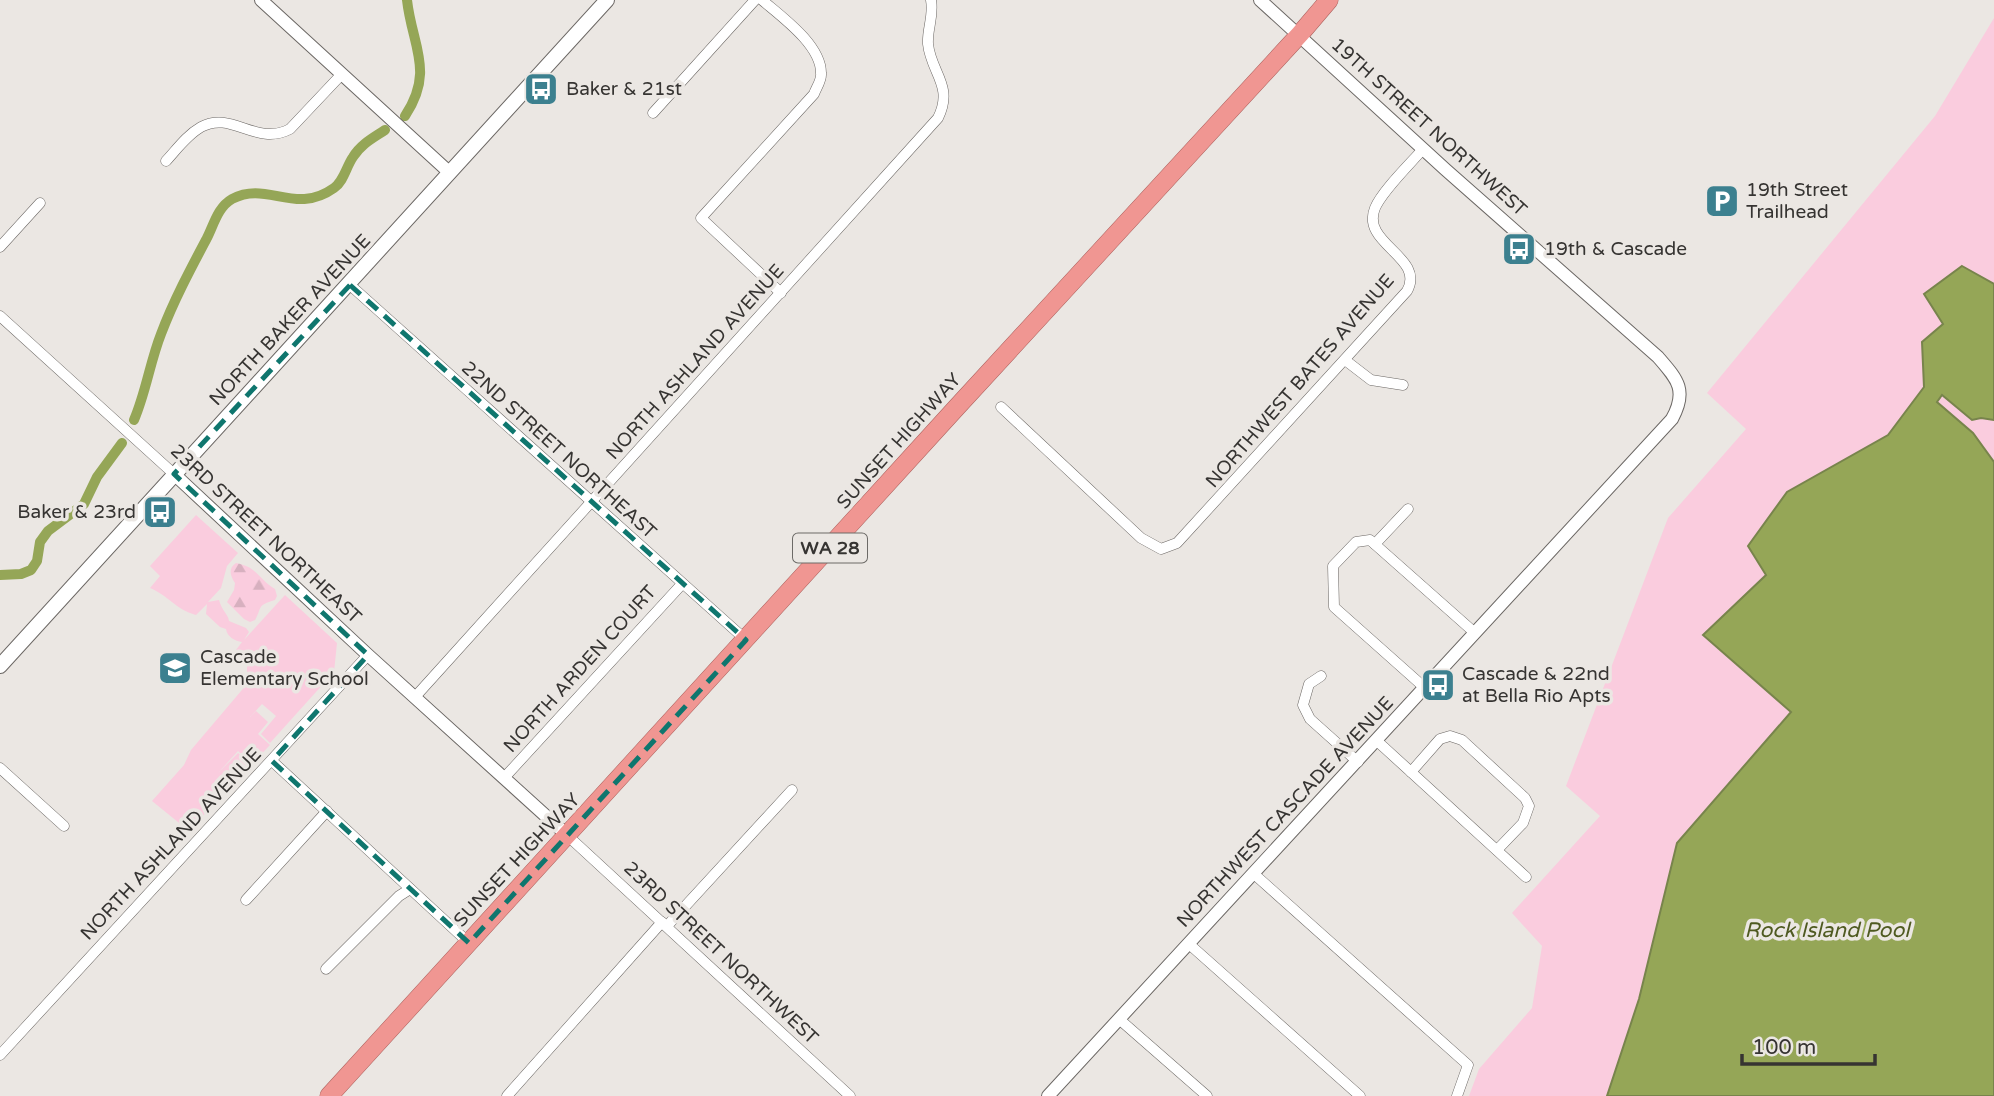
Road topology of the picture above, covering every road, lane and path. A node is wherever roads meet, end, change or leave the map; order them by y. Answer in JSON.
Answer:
{"nodes":[{"id":1,"x":261,"y":0,"type":"edge"},
{"id":2,"x":607,"y":0,"type":"edge"},
{"id":3,"x":755,"y":0,"type":"edge"},
{"id":4,"x":762,"y":0,"type":"edge"},
{"id":5,"x":931,"y":0,"type":"edge"},
{"id":6,"x":1261,"y":0,"type":"edge"},
{"id":7,"x":1329,"y":0,"type":"edge"},
{"id":8,"x":1300,"y":34,"type":"junction"},
{"id":9,"x":341,"y":75,"type":"junction"},
{"id":10,"x":653,"y":113,"type":"dead end"},
{"id":11,"x":1423,"y":149,"type":"junction"},
{"id":12,"x":166,"y":161,"type":"dead end"},
{"id":13,"x":450,"y":173,"type":"junction"},
{"id":14,"x":40,"y":203,"type":"dead end"},
{"id":15,"x":0,"y":247,"type":"edge"},
{"id":16,"x":350,"y":285,"type":"junction"},
{"id":17,"x":781,"y":293,"type":"junction"},
{"id":18,"x":0,"y":316,"type":"edge"},
{"id":19,"x":1345,"y":360,"type":"junction"},
{"id":20,"x":1403,"y":385,"type":"dead end"},
{"id":21,"x":1681,"y":393,"type":"joint"},
{"id":22,"x":1001,"y":407,"type":"dead end"},
{"id":23,"x":174,"y":474,"type":"junction"},
{"id":24,"x":592,"y":503,"type":"junction"},
{"id":25,"x":1408,"y":509,"type":"dead end"},
{"id":26,"x":1375,"y":544,"type":"junction"},
{"id":27,"x":682,"y":584,"type":"junction"},
{"id":28,"x":1475,"y":633,"type":"junction"},
{"id":29,"x":746,"y":640,"type":"junction"},
{"id":30,"x":368,"y":655,"type":"junction"},
{"id":31,"x":0,"y":666,"type":"edge"},
{"id":32,"x":1321,"y":676,"type":"dead end"},
{"id":33,"x":1425,"y":688,"type":"junction"},
{"id":34,"x":415,"y":698,"type":"junction"},
{"id":35,"x":1377,"y":741,"type":"junction"},
{"id":36,"x":272,"y":761,"type":"junction"},
{"id":37,"x":1358,"y":762,"type":"junction"},
{"id":38,"x":0,"y":768,"type":"edge"},
{"id":39,"x":1411,"y":772,"type":"junction"},
{"id":40,"x":504,"y":778,"type":"junction"},
{"id":41,"x":792,"y":790,"type":"dead end"},
{"id":42,"x":327,"y":811,"type":"junction"},
{"id":43,"x":64,"y":826,"type":"dead end"},
{"id":44,"x":568,"y":836,"type":"junction"},
{"id":45,"x":1497,"y":850,"type":"junction"},
{"id":46,"x":1254,"y":874,"type":"junction"},
{"id":47,"x":1526,"y":877,"type":"dead end"},
{"id":48,"x":410,"y":889,"type":"junction"},
{"id":49,"x":246,"y":900,"type":"dead end"},
{"id":50,"x":664,"y":924,"type":"junction"},
{"id":51,"x":469,"y":943,"type":"junction"},
{"id":52,"x":1189,"y":944,"type":"junction"},
{"id":53,"x":326,"y":969,"type":"dead end"},
{"id":54,"x":1119,"y":1019,"type":"junction"},
{"id":55,"x":0,"y":1055,"type":"edge"},
{"id":56,"x":1052,"y":1095,"type":"edge"},
{"id":57,"x":329,"y":1096,"type":"edge"},
{"id":58,"x":507,"y":1096,"type":"edge"},
{"id":59,"x":850,"y":1096,"type":"edge"},
{"id":60,"x":1207,"y":1096,"type":"edge"},
{"id":61,"x":1360,"y":1096,"type":"edge"},
{"id":62,"x":1457,"y":1096,"type":"edge"}],
"edges":[{"from":1,"to":9,"type":"street"},
{"from":2,"to":13,"type":"main road","name":"NORTH BAKER AVENUE"},
{"from":3,"to":10,"type":"street"},
{"from":4,"to":17,"type":"street"},
{"from":5,"to":17,"type":"street","name":"NORTH ASHLAND AVENUE"},
{"from":6,"to":8,"type":"street","name":"19TH STREET NORTHWEST"},
{"from":7,"to":8,"type":"highway","name":"SUNSET HIGHWAY","number":"WA 28"},
{"from":8,"to":11,"type":"street","name":"19TH STREET NORTHWEST"},
{"from":8,"to":29,"type":"highway","name":"SUNSET HIGHWAY","number":"WA 28"},
{"from":9,"to":12,"type":"street"},
{"from":9,"to":13,"type":"street"},
{"from":11,"to":19,"type":"street","name":"NORTHWEST BATES AVENUE"},
{"from":11,"to":21,"type":"street","name":"19TH STREET NORTHWEST"},
{"from":13,"to":16,"type":"main road","name":"NORTH BAKER AVENUE"},
{"from":14,"to":15,"type":"street"},
{"from":16,"to":23,"type":"main road","name":"NORTH BAKER AVENUE"},
{"from":16,"to":24,"type":"street","name":"22ND STREET NORTHEAST"},
{"from":17,"to":24,"type":"street","name":"NORTH ASHLAND AVENUE"},
{"from":18,"to":23,"type":"street","name":"23RD STREET NORTHEAST"},
{"from":19,"to":20,"type":"street"},
{"from":19,"to":22,"type":"street","name":"NORTHWEST BATES AVENUE"},
{"from":21,"to":28,"type":"street","name":"NORTHWEST CASCADE AVENUE"},
{"from":23,"to":30,"type":"street","name":"23RD STREET NORTHEAST"},
{"from":23,"to":31,"type":"main road","name":"NORTH BAKER AVENUE"},
{"from":24,"to":27,"type":"street","name":"22ND STREET NORTHEAST"},
{"from":24,"to":34,"type":"street","name":"NORTH ASHLAND AVENUE"},
{"from":25,"to":26,"type":"street"},
{"from":26,"to":28,"type":"street"},
{"from":26,"to":33,"type":"street"},
{"from":27,"to":29,"type":"street","name":"22ND STREET NORTHEAST"},
{"from":27,"to":40,"type":"street","name":"NORTH ARDEN COURT"},
{"from":28,"to":33,"type":"street","name":"NORTHWEST CASCADE AVENUE"},
{"from":29,"to":44,"type":"highway","name":"SUNSET HIGHWAY","number":"WA 28"},
{"from":30,"to":34,"type":"street","name":"23RD STREET NORTHEAST"},
{"from":30,"to":36,"type":"street","name":"NORTH ASHLAND AVENUE"},
{"from":32,"to":37,"type":"street"},
{"from":33,"to":35,"type":"street","name":"NORTHWEST CASCADE AVENUE"},
{"from":34,"to":40,"type":"street","name":"23RD STREET NORTHEAST"},
{"from":35,"to":37,"type":"street","name":"NORTHWEST CASCADE AVENUE"},
{"from":35,"to":39,"type":"street"},
{"from":36,"to":42,"type":"street"},
{"from":36,"to":55,"type":"street","name":"NORTH ASHLAND AVENUE"},
{"from":37,"to":46,"type":"street","name":"NORTHWEST CASCADE AVENUE"},
{"from":38,"to":43,"type":"street"},
{"from":39,"to":45,"type":"street"},
{"from":39,"to":45,"type":"street"},
{"from":40,"to":44,"type":"street","name":"23RD STREET NORTHEAST"},
{"from":41,"to":50,"type":"street"},
{"from":42,"to":48,"type":"street"},
{"from":42,"to":49,"type":"street"},
{"from":44,"to":50,"type":"street","name":"23RD STREET NORTHWEST"},
{"from":44,"to":51,"type":"highway","name":"SUNSET HIGHWAY","number":"WA 28"},
{"from":45,"to":47,"type":"street"},
{"from":46,"to":52,"type":"street","name":"NORTHWEST CASCADE AVENUE"},
{"from":46,"to":62,"type":"street"},
{"from":48,"to":51,"type":"street"},
{"from":48,"to":53,"type":"street"},
{"from":50,"to":58,"type":"street"},
{"from":50,"to":59,"type":"street","name":"23RD STREET NORTHWEST"},
{"from":51,"to":57,"type":"highway","name":"SUNSET HIGHWAY","number":"WA 28"},
{"from":52,"to":54,"type":"street","name":"NORTHWEST CASCADE AVENUE"},
{"from":52,"to":61,"type":"street"},
{"from":54,"to":56,"type":"street","name":"NORTHWEST CASCADE AVENUE"},
{"from":54,"to":60,"type":"street"}]}
